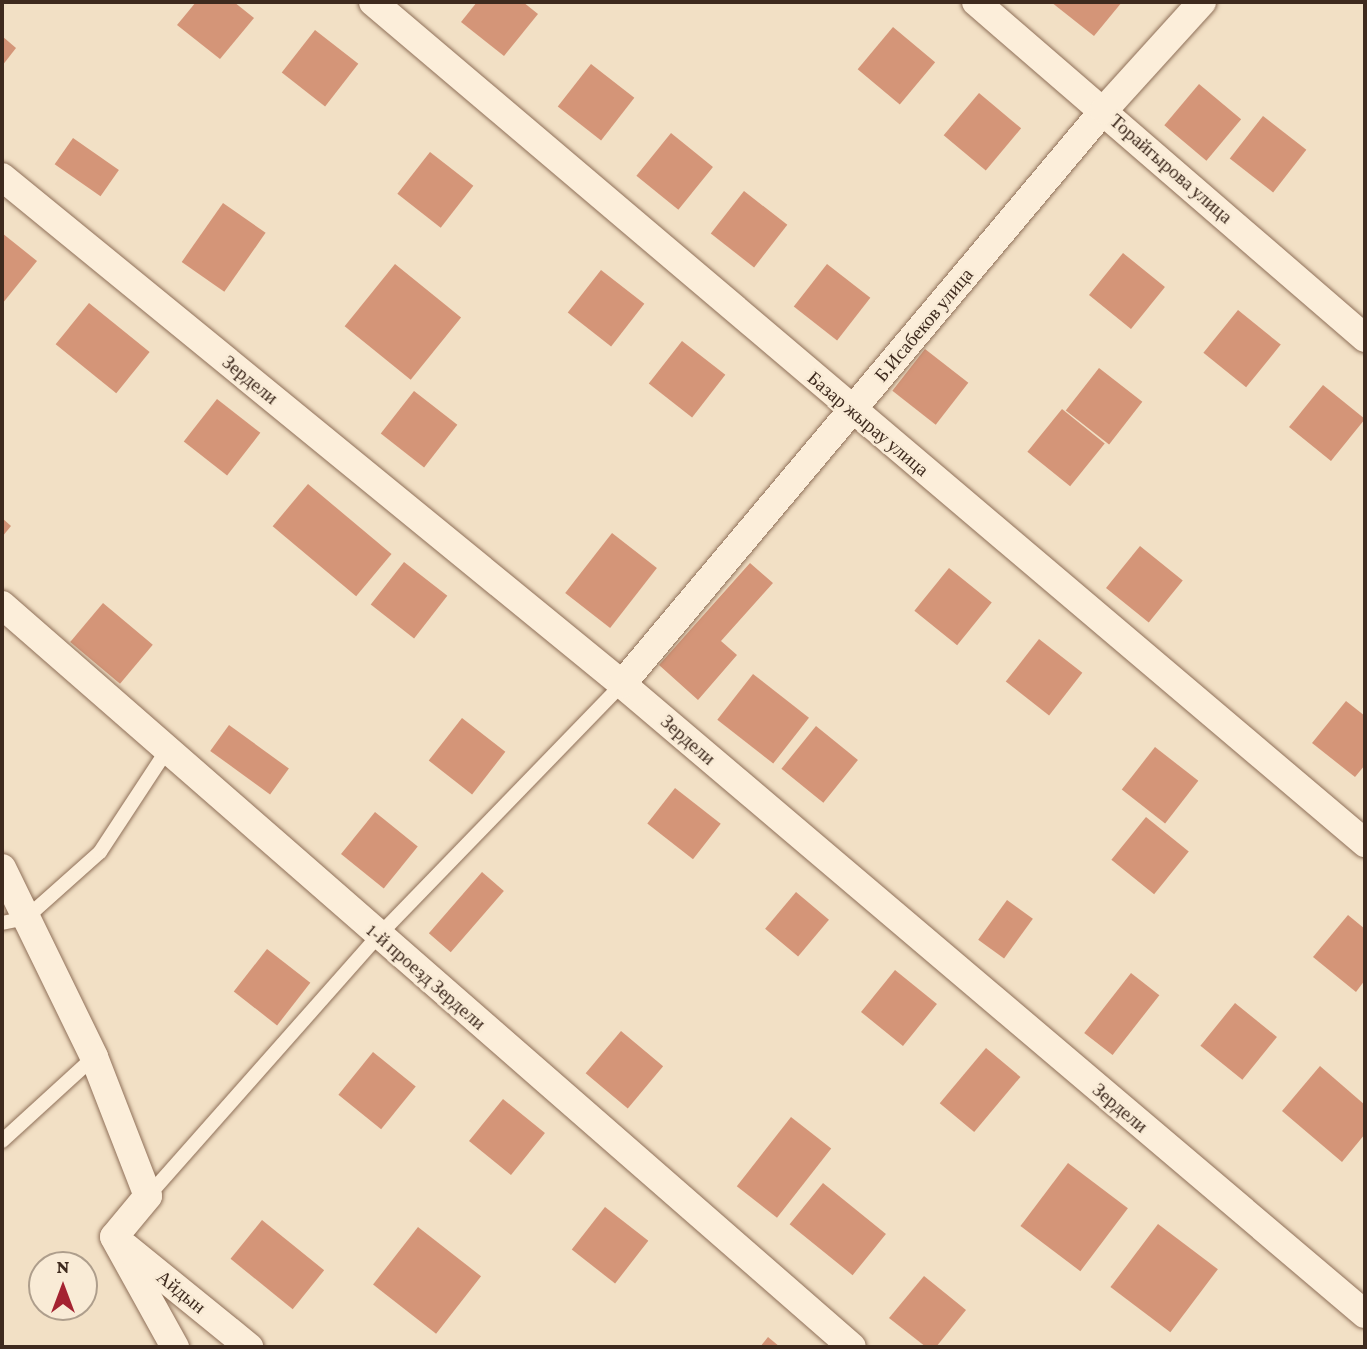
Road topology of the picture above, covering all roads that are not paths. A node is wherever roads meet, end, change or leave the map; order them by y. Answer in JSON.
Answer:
{"nodes":[{"id":1,"x":373,"y":2,"type":"edge"},
{"id":2,"x":976,"y":2,"type":"edge"},
{"id":3,"x":1202,"y":2,"type":"edge"},
{"id":4,"x":1104,"y":110,"type":"junction"},
{"id":5,"x":2,"y":177,"type":"edge"},
{"id":6,"x":1365,"y":338,"type":"edge"},
{"id":7,"x":852,"y":411,"type":"junction"},
{"id":8,"x":2,"y":605,"type":"edge"},
{"id":9,"x":622,"y":684,"type":"junction"},
{"id":10,"x":167,"y":750,"type":"junction"},
{"id":11,"x":1365,"y":844,"type":"edge"},
{"id":12,"x":2,"y":868,"type":"edge"},
{"id":13,"x":14,"y":920,"type":"edge"},
{"id":14,"x":379,"y":935,"type":"junction"},
{"id":15,"x":94,"y":1057,"type":"junction"},
{"id":16,"x":2,"y":1140,"type":"edge"},
{"id":17,"x":148,"y":1196,"type":"junction"},
{"id":18,"x":114,"y":1237,"type":"junction"},
{"id":19,"x":1365,"y":1314,"type":"edge"},
{"id":20,"x":175,"y":1347,"type":"edge"},
{"id":21,"x":249,"y":1347,"type":"edge"},
{"id":22,"x":852,"y":1347,"type":"edge"}],
"edges":[{"from":1,"to":7,"type":"street","name":"Базар жырау улица"},
{"from":2,"to":4,"type":"street","name":"Торайгырова улица"},
{"from":3,"to":4,"type":"street","name":"Б.Исабеков улица"},
{"from":4,"to":6,"type":"street","name":"Торайгырова улица"},
{"from":4,"to":7,"type":"street","name":"Б.Исабеков улица"},
{"from":5,"to":9,"type":"street","name":"Зердели"},
{"from":7,"to":9,"type":"street","name":"Б.Исабеков улица"},
{"from":7,"to":11,"type":"street","name":"Базар жырау улица"},
{"from":8,"to":10,"type":"street","name":"1-й проезд Зердели"},
{"from":9,"to":14,"type":"lane"},
{"from":9,"to":19,"type":"street","name":"Зердели"},
{"from":10,"to":13,"type":"lane"},
{"from":10,"to":14,"type":"street","name":"1-й проезд Зердели"},
{"from":12,"to":13,"type":"street"},
{"from":13,"to":15,"type":"street"},
{"from":14,"to":17,"type":"lane"},
{"from":14,"to":22,"type":"street","name":"1-й проезд Зердели"},
{"from":15,"to":16,"type":"lane"},
{"from":15,"to":17,"type":"street"},
{"from":17,"to":18,"type":"street"},
{"from":18,"to":20,"type":"street"},
{"from":18,"to":21,"type":"street","name":"Айдын"}]}
